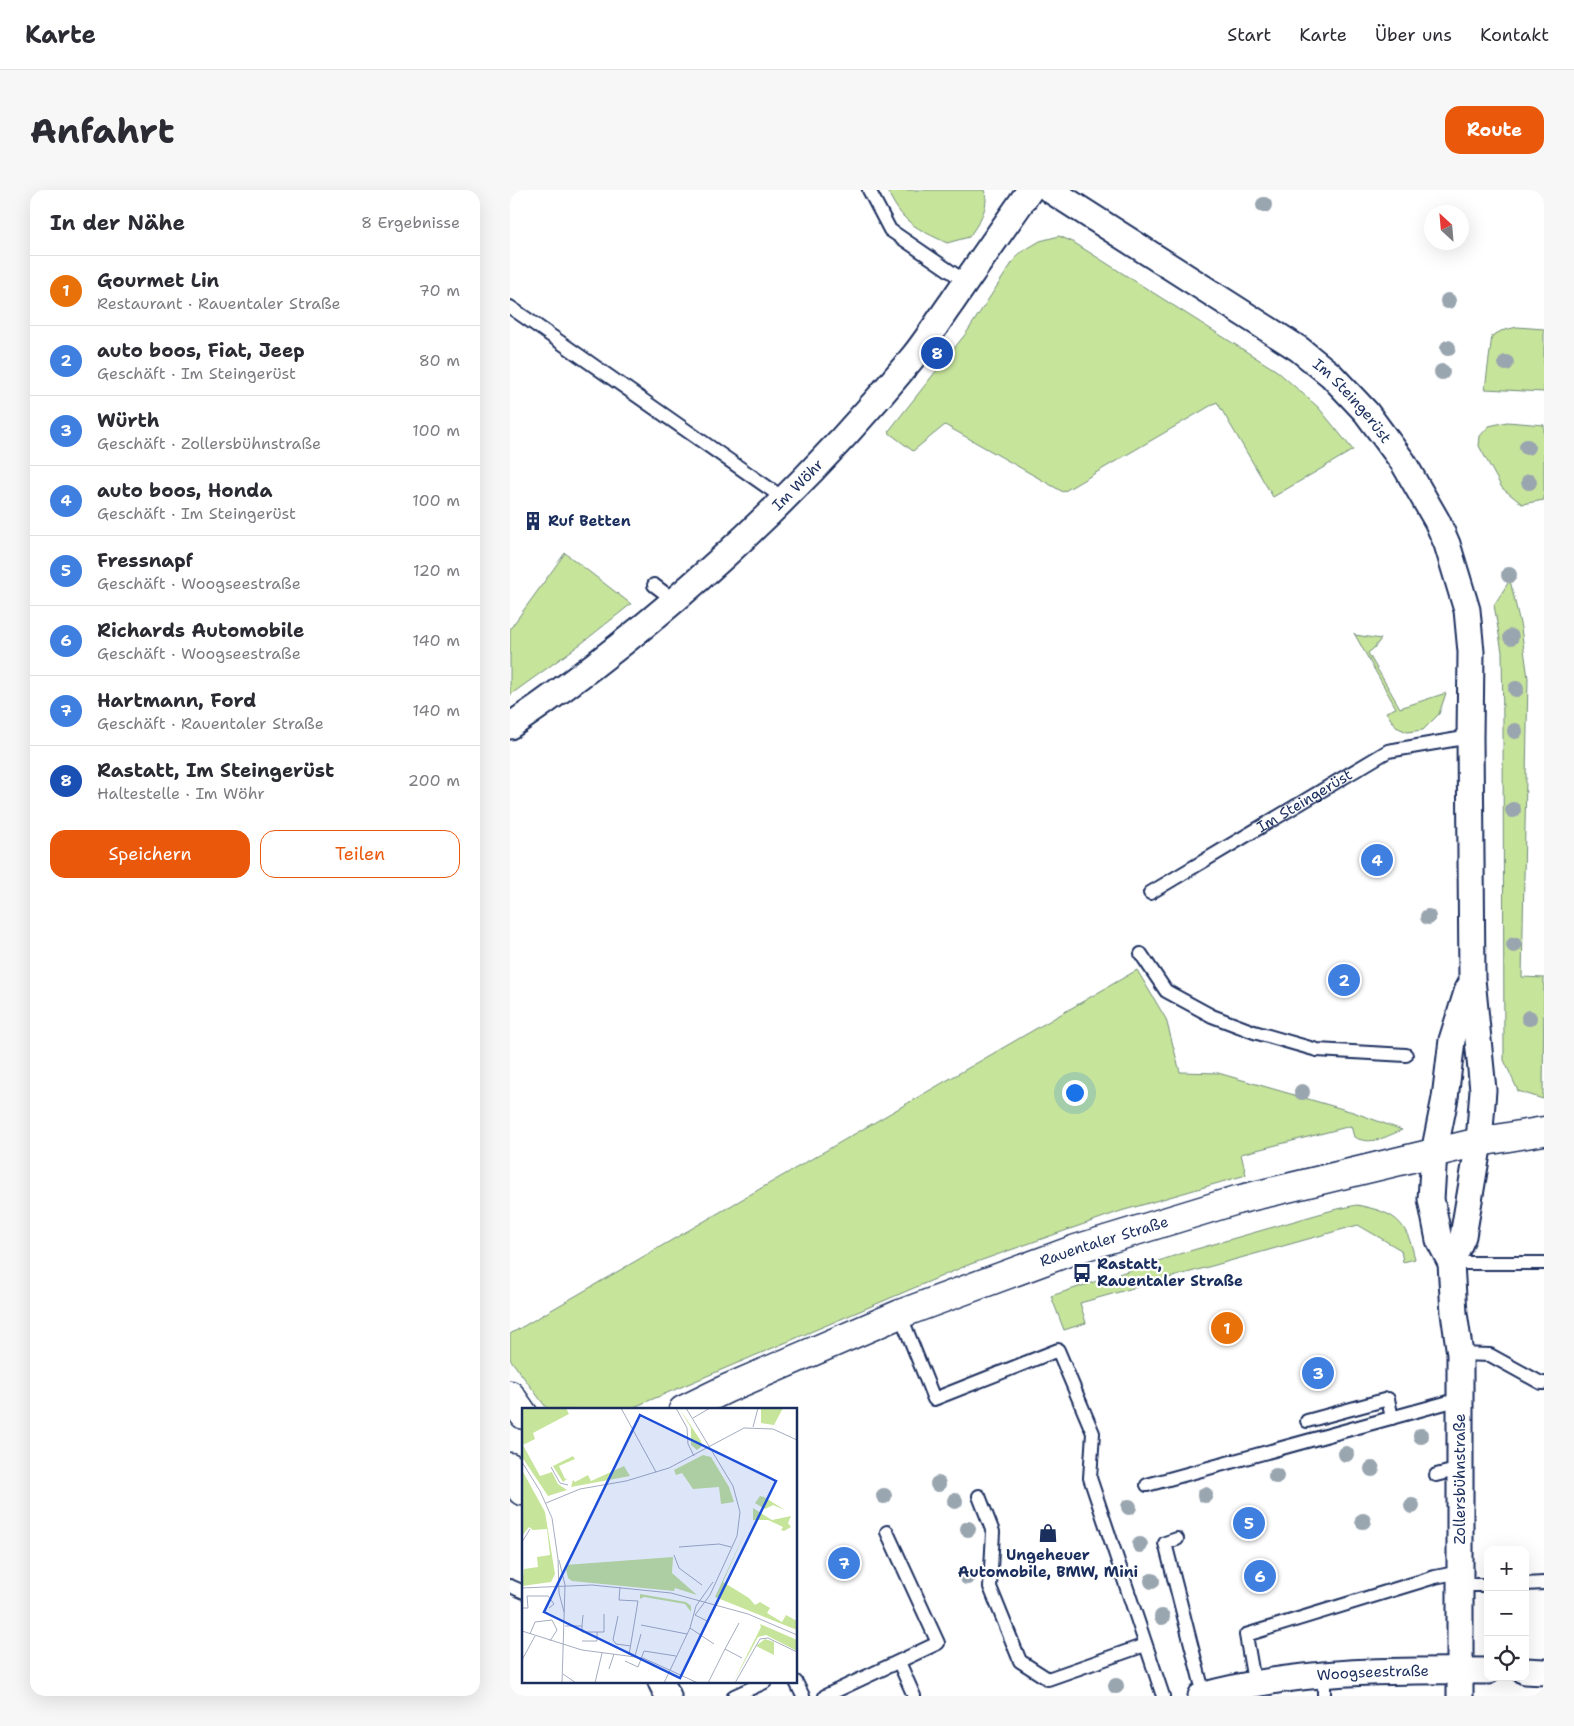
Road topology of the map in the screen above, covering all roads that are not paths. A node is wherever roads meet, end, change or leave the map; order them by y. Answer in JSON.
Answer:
{"nodes":[{"id":1,"x":869,"y":190,"type":"edge"},
{"id":2,"x":1030,"y":190,"type":"edge"},
{"id":3,"x":1050,"y":190,"type":"edge"},
{"id":4,"x":966,"y":282,"type":"junction"},
{"id":5,"x":510,"y":307,"type":"edge"},
{"id":6,"x":783,"y":498,"type":"junction"},
{"id":7,"x":654,"y":585,"type":"dead end"},
{"id":8,"x":674,"y":600,"type":"junction"},
{"id":9,"x":510,"y":726,"type":"edge"},
{"id":10,"x":1470,"y":737,"type":"junction"},
{"id":11,"x":1150,"y":893,"type":"dead end"},
{"id":12,"x":1141,"y":954,"type":"dead end"},
{"id":13,"x":1472,"y":979,"type":"junction"},
{"id":14,"x":1406,"y":1055,"type":"dead end"},
{"id":15,"x":1544,"y":1131,"type":"edge"},
{"id":16,"x":1479,"y":1142,"type":"junction"},
{"id":17,"x":1434,"y":1153,"type":"junction"},
{"id":18,"x":1451,"y":1263,"type":"junction"},
{"id":19,"x":1544,"y":1263,"type":"edge"},
{"id":20,"x":900,"y":1314,"type":"junction"},
{"id":21,"x":1460,"y":1354,"type":"junction"},
{"id":22,"x":1544,"y":1384,"type":"edge"},
{"id":23,"x":510,"y":1395,"type":"edge"},
{"id":24,"x":1460,"y":1400,"type":"junction"},
{"id":25,"x":687,"y":1408,"type":"edge"},
{"id":26,"x":522,"y":1412,"type":"edge"},
{"id":27,"x":1392,"y":1418,"type":"junction"},
{"id":28,"x":1306,"y":1421,"type":"dead end"},
{"id":29,"x":1460,"y":1468,"type":"junction"},
{"id":30,"x":1436,"y":1475,"type":"dead end"},
{"id":31,"x":1147,"y":1485,"type":"dead end"},
{"id":32,"x":979,"y":1496,"type":"dead end"},
{"id":33,"x":887,"y":1532,"type":"dead end"},
{"id":34,"x":1177,"y":1539,"type":"dead end"},
{"id":35,"x":1460,"y":1579,"type":"junction"},
{"id":36,"x":1544,"y":1583,"type":"edge"},
{"id":37,"x":1484,"y":1584,"type":"edge"},
{"id":38,"x":1529,"y":1584,"type":"edge"},
{"id":39,"x":510,"y":1586,"type":"edge"},
{"id":40,"x":522,"y":1591,"type":"edge"},
{"id":41,"x":1145,"y":1645,"type":"junction"},
{"id":42,"x":898,"y":1662,"type":"junction"},
{"id":43,"x":1460,"y":1671,"type":"junction"},
{"id":44,"x":1484,"y":1671,"type":"edge"},
{"id":45,"x":1529,"y":1671,"type":"edge"},
{"id":46,"x":1544,"y":1672,"type":"edge"},
{"id":47,"x":662,"y":1684,"type":"edge"},
{"id":48,"x":761,"y":1684,"type":"edge"},
{"id":49,"x":797,"y":1684,"type":"edge"},
{"id":50,"x":1324,"y":1685,"type":"edge"},
{"id":51,"x":1255,"y":1689,"type":"edge"},
{"id":52,"x":668,"y":1696,"type":"edge"},
{"id":53,"x":734,"y":1696,"type":"edge"},
{"id":54,"x":803,"y":1696,"type":"edge"},
{"id":55,"x":825,"y":1696,"type":"edge"},
{"id":56,"x":914,"y":1696,"type":"edge"},
{"id":57,"x":1163,"y":1696,"type":"edge"},
{"id":58,"x":1202,"y":1696,"type":"edge"},
{"id":59,"x":1460,"y":1696,"type":"edge"}],
"edges":[{"from":1,"to":4,"type":"lane"},
{"from":2,"to":4,"type":"street","name":"Im Wöhr"},
{"from":3,"to":10,"type":"street","name":"Im Steingerüst"},
{"from":4,"to":6,"type":"street","name":"Im Wöhr"},
{"from":5,"to":6,"type":"lane"},
{"from":6,"to":8,"type":"street","name":"Im Wöhr"},
{"from":7,"to":8,"type":"lane"},
{"from":8,"to":9,"type":"street","name":"Im Wöhr"},
{"from":10,"to":11,"type":"lane","name":"Im Steingerüst"},
{"from":10,"to":13,"type":"street","name":"Im Steingerüst"},
{"from":12,"to":14,"type":"lane"},
{"from":13,"to":16,"type":"street","name":"Im Steingerüst"},
{"from":13,"to":17,"type":"street","name":"Im Steingerüst"},
{"from":15,"to":16,"type":"street","name":"Rauentaler Straße"},
{"from":16,"to":17,"type":"street","name":"Rauentaler Straße"},
{"from":16,"to":18,"type":"street","name":"Zollersbühnstraße"},
{"from":17,"to":18,"type":"street","name":"Zollersbühnstraße"},
{"from":17,"to":20,"type":"street","name":"Rauentaler Straße"},
{"from":18,"to":19,"type":"lane"},
{"from":18,"to":21,"type":"street","name":"Zollersbühnstraße"},
{"from":20,"to":25,"type":"street","name":"Rauentaler Straße"},
{"from":20,"to":41,"type":"lane"},
{"from":21,"to":22,"type":"lane"},
{"from":21,"to":24,"type":"street","name":"Zollersbühnstraße"},
{"from":23,"to":26,"type":"street"},
{"from":24,"to":27,"type":"lane"},
{"from":24,"to":29,"type":"street","name":"Zollersbühnstraße"},
{"from":27,"to":28,"type":"lane"},
{"from":27,"to":31,"type":"lane"},
{"from":29,"to":30,"type":"lane"},
{"from":29,"to":35,"type":"street","name":"Zollersbühnstraße"},
{"from":32,"to":41,"type":"lane"},
{"from":33,"to":42,"type":"lane"},
{"from":34,"to":58,"type":"lane"},
{"from":35,"to":37,"type":"lane"},
{"from":35,"to":43,"type":"street","name":"Zollersbühnstraße"},
{"from":35,"to":51,"type":"lane"},
{"from":36,"to":38,"type":"lane"},
{"from":39,"to":40,"type":"lane"},
{"from":41,"to":57,"type":"lane"},
{"from":42,"to":55,"type":"lane"},
{"from":42,"to":56,"type":"lane"},
{"from":43,"to":44,"type":"street","name":"Woogseestraße"},
{"from":43,"to":50,"type":"street","name":"Woogseestraße"},
{"from":43,"to":59,"type":"street","name":"Zollersbühnstraße"},
{"from":45,"to":46,"type":"street"},
{"from":47,"to":52,"type":"street"},
{"from":48,"to":53,"type":"lane"},
{"from":49,"to":54,"type":"lane"},
{"from":50,"to":51,"type":"street","name":"Woogseestraße"},
{"from":51,"to":58,"type":"street","name":"Woogseestraße"}]}
